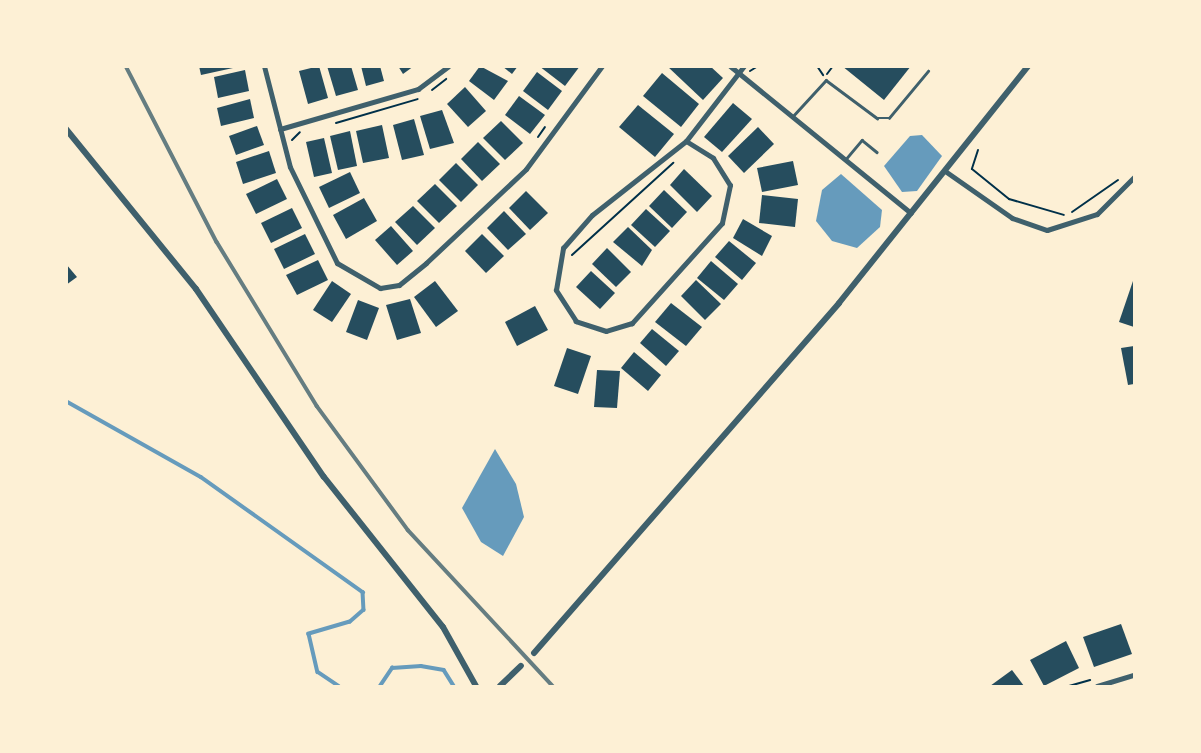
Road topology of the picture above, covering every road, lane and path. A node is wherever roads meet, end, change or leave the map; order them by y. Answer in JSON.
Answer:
{"nodes":[{"id":1,"x":264,"y":66,"type":"edge"},
{"id":2,"x":448,"y":66,"type":"edge"},
{"id":3,"x":602,"y":66,"type":"edge"},
{"id":4,"x":730,"y":66,"type":"edge"},
{"id":5,"x":758,"y":66,"type":"edge"},
{"id":6,"x":817,"y":66,"type":"edge"},
{"id":7,"x":833,"y":66,"type":"edge"},
{"id":8,"x":1028,"y":66,"type":"edge"},
{"id":9,"x":747,"y":69,"type":"edge"},
{"id":10,"x":928,"y":71,"type":"dead end"},
{"id":11,"x":739,"y":74,"type":"junction"},
{"id":12,"x":450,"y":76,"type":"dead end"},
{"id":13,"x":792,"y":117,"type":"junction"},
{"id":14,"x":551,"y":121,"type":"dead end"},
{"id":15,"x":326,"y":125,"type":"dead end"},
{"id":16,"x":313,"y":128,"type":"dead end"},
{"id":17,"x":66,"y":129,"type":"edge"},
{"id":18,"x":280,"y":129,"type":"junction"},
{"id":19,"x":686,"y":141,"type":"junction"},
{"id":20,"x":534,"y":143,"type":"dead end"},
{"id":21,"x":293,"y":148,"type":"dead end"},
{"id":22,"x":978,"y":150,"type":"dead end"},
{"id":23,"x":877,"y":152,"type":"dead end"},
{"id":24,"x":677,"y":159,"type":"dead end"},
{"id":25,"x":845,"y":160,"type":"junction"},
{"id":26,"x":945,"y":171,"type":"junction"},
{"id":27,"x":1135,"y":177,"type":"edge"},
{"id":28,"x":1119,"y":179,"type":"dead end"},
{"id":29,"x":911,"y":213,"type":"junction"},
{"id":30,"x":567,"y":261,"type":"dead end"},
{"id":31,"x":534,"y":653,"type":"dead end"},
{"id":32,"x":521,"y":666,"type":"dead end"},
{"id":33,"x":1135,"y":675,"type":"edge"},
{"id":34,"x":476,"y":687,"type":"edge"},
{"id":35,"x":499,"y":687,"type":"edge"},
{"id":36,"x":1097,"y":687,"type":"edge"}],
"edges":[{"from":1,"to":18,"type":"street"},
{"from":2,"to":18,"type":"street"},
{"from":3,"to":18,"type":"street"},
{"from":4,"to":11,"type":"street"},
{"from":5,"to":9,"type":"path"},
{"from":6,"to":7,"type":"path"},
{"from":8,"to":26,"type":"street"},
{"from":9,"to":11,"type":"street"},
{"from":10,"to":13,"type":"lane"},
{"from":11,"to":13,"type":"street"},
{"from":11,"to":19,"type":"street"},
{"from":12,"to":15,"type":"path"},
{"from":13,"to":25,"type":"street"},
{"from":14,"to":20,"type":"path"},
{"from":16,"to":21,"type":"path"},
{"from":17,"to":34,"type":"street"},
{"from":19,"to":19,"type":"street"},
{"from":22,"to":28,"type":"path"},
{"from":23,"to":25,"type":"lane"},
{"from":24,"to":30,"type":"path"},
{"from":25,"to":29,"type":"street"},
{"from":26,"to":27,"type":"street"},
{"from":26,"to":29,"type":"street"},
{"from":29,"to":31,"type":"street"},
{"from":32,"to":35,"type":"street"},
{"from":33,"to":36,"type":"street"}]}
